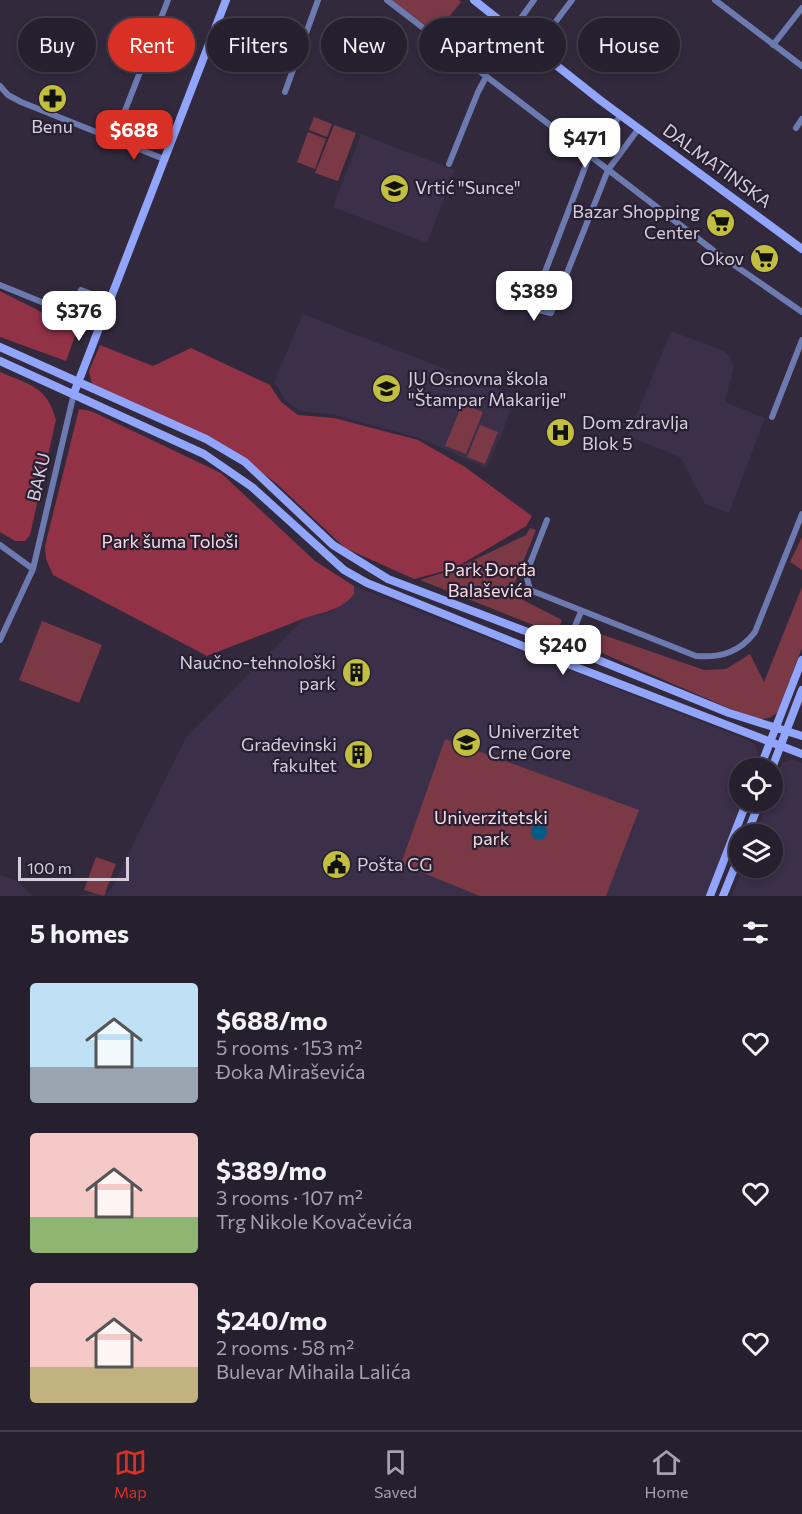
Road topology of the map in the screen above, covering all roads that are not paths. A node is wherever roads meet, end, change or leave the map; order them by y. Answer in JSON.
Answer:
{"nodes":[{"id":1,"x":168,"y":0,"type":"edge"},
{"id":2,"x":226,"y":0,"type":"edge"},
{"id":3,"x":318,"y":0,"type":"edge"},
{"id":4,"x":387,"y":0,"type":"edge"},
{"id":5,"x":474,"y":0,"type":"edge"},
{"id":6,"x":534,"y":0,"type":"edge"},
{"id":7,"x":572,"y":0,"type":"edge"},
{"id":8,"x":715,"y":0,"type":"edge"},
{"id":9,"x":802,"y":8,"type":"edge"},
{"id":10,"x":495,"y":18,"type":"edge"},
{"id":11,"x":521,"y":18,"type":"edge"},
{"id":12,"x":558,"y":18,"type":"edge"},
{"id":13,"x":774,"y":45,"type":"junction"},
{"id":14,"x":802,"y":66,"type":"edge"},
{"id":15,"x":565,"y":72,"type":"edge"},
{"id":16,"x":486,"y":77,"type":"junction"},
{"id":17,"x":0,"y":86,"type":"edge"},
{"id":18,"x":285,"y":92,"type":"dead end"},
{"id":19,"x":621,"y":115,"type":"junction"},
{"id":20,"x":802,"y":119,"type":"edge"},
{"id":21,"x":639,"y":128,"type":"junction"},
{"id":22,"x":796,"y":128,"type":"dead end"},
{"id":23,"x":114,"y":140,"type":"junction"},
{"id":24,"x":589,"y":157,"type":"junction"},
{"id":25,"x":164,"y":159,"type":"junction"},
{"id":26,"x":449,"y":164,"type":"dead end"},
{"id":27,"x":608,"y":170,"type":"junction"},
{"id":28,"x":801,"y":246,"type":"edge"},
{"id":29,"x":0,"y":285,"type":"edge"},
{"id":30,"x":109,"y":301,"type":"junction"},
{"id":31,"x":802,"y":312,"type":"edge"},
{"id":32,"x":802,"y":340,"type":"edge"},
{"id":33,"x":0,"y":348,"type":"edge"},
{"id":34,"x":0,"y":361,"type":"edge"},
{"id":35,"x":78,"y":381,"type":"junction"},
{"id":36,"x":74,"y":393,"type":"junction"},
{"id":37,"x":772,"y":417,"type":"dead end"},
{"id":38,"x":802,"y":517,"type":"edge"},
{"id":39,"x":547,"y":520,"type":"dead end"},
{"id":40,"x":0,"y":545,"type":"edge"},
{"id":41,"x":33,"y":569,"type":"junction"},
{"id":42,"x":581,"y":612,"type":"junction"},
{"id":43,"x":0,"y":640,"type":"edge"},
{"id":44,"x":566,"y":647,"type":"junction"},
{"id":45,"x":802,"y":660,"type":"edge"},
{"id":46,"x":560,"y":661,"type":"junction"},
{"id":47,"x":802,"y":690,"type":"edge"},
{"id":48,"x":777,"y":726,"type":"junction"},
{"id":49,"x":786,"y":730,"type":"junction"},
{"id":50,"x":802,"y":736,"type":"edge"},
{"id":51,"x":771,"y":741,"type":"junction"},
{"id":52,"x":781,"y":745,"type":"junction"},
{"id":53,"x":802,"y":754,"type":"edge"},
{"id":54,"x":764,"y":758,"type":"edge"},
{"id":55,"x":776,"y":758,"type":"edge"},
{"id":56,"x":743,"y":812,"type":"edge"},
{"id":57,"x":730,"y":878,"type":"edge"},
{"id":58,"x":711,"y":896,"type":"edge"},
{"id":59,"x":723,"y":896,"type":"edge"}],
"edges":[{"from":1,"to":23,"type":"street"},
{"from":2,"to":25,"type":"main road"},
{"from":3,"to":18,"type":"street"},
{"from":4,"to":16,"type":"street"},
{"from":5,"to":10,"type":"main road","name":"DALMATINSKA"},
{"from":6,"to":11,"type":"street"},
{"from":7,"to":12,"type":"street"},
{"from":8,"to":13,"type":"street"},
{"from":9,"to":13,"type":"street"},
{"from":13,"to":14,"type":"street"},
{"from":15,"to":19,"type":"main road","name":"DALMATINSKA"},
{"from":16,"to":24,"type":"street"},
{"from":16,"to":26,"type":"street"},
{"from":17,"to":23,"type":"street"},
{"from":19,"to":21,"type":"main road","name":"DALMATINSKA"},
{"from":19,"to":24,"type":"street"},
{"from":20,"to":22,"type":"street"},
{"from":21,"to":27,"type":"street"},
{"from":21,"to":28,"type":"main road","name":"DALMATINSKA"},
{"from":23,"to":25,"type":"street"},
{"from":24,"to":27,"type":"street"},
{"from":24,"to":27,"type":"street"},
{"from":25,"to":30,"type":"main road"},
{"from":27,"to":31,"type":"street"},
{"from":29,"to":30,"type":"street"},
{"from":30,"to":35,"type":"main road"},
{"from":32,"to":37,"type":"street"},
{"from":33,"to":35,"type":"main road"},
{"from":34,"to":36,"type":"main road"},
{"from":35,"to":36,"type":"main road"},
{"from":35,"to":44,"type":"main road"},
{"from":36,"to":41,"type":"street","name":"BAKU"},
{"from":36,"to":46,"type":"main road"},
{"from":38,"to":42,"type":"street"},
{"from":39,"to":42,"type":"street"},
{"from":40,"to":41,"type":"street"},
{"from":41,"to":43,"type":"street","name":"BAKU"},
{"from":42,"to":44,"type":"street"},
{"from":44,"to":46,"type":"street"},
{"from":44,"to":48,"type":"main road"},
{"from":45,"to":48,"type":"main road"},
{"from":46,"to":51,"type":"main road"},
{"from":47,"to":49,"type":"main road"},
{"from":48,"to":49,"type":"main road"},
{"from":48,"to":51,"type":"main road"},
{"from":49,"to":50,"type":"main road"},
{"from":49,"to":52,"type":"main road"},
{"from":51,"to":52,"type":"main road"},
{"from":51,"to":54,"type":"main road"},
{"from":52,"to":53,"type":"main road"},
{"from":52,"to":55,"type":"main road"},
{"from":56,"to":58,"type":"main road"},
{"from":57,"to":59,"type":"main road"}]}
